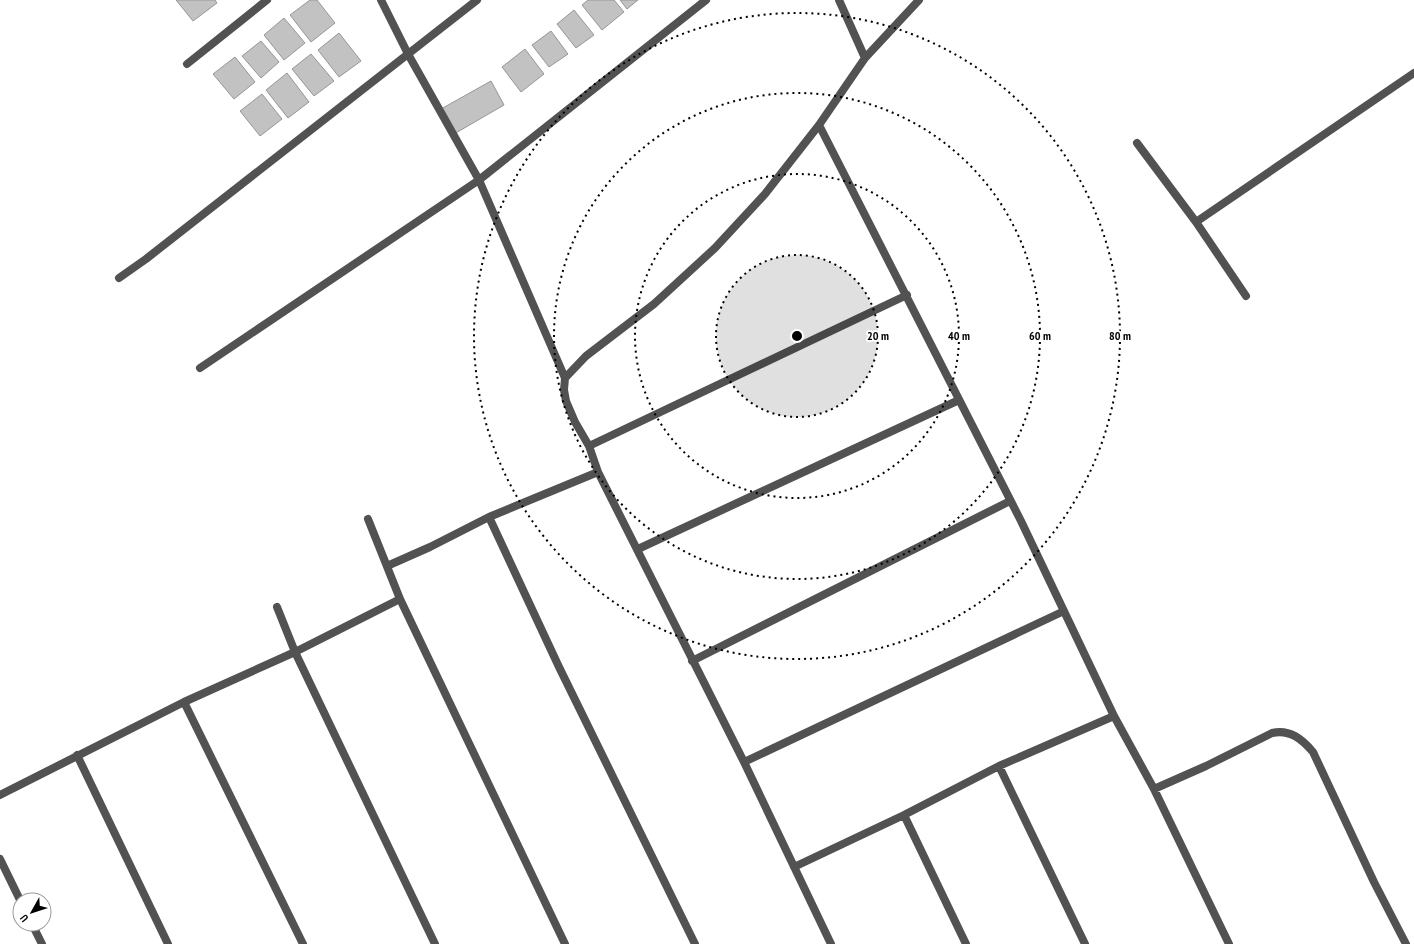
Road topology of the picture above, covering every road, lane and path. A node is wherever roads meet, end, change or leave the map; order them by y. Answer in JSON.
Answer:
{"nodes":[{"id":1,"x":267,"y":0,"type":"edge"},
{"id":2,"x":382,"y":0,"type":"edge"},
{"id":3,"x":477,"y":0,"type":"edge"},
{"id":4,"x":706,"y":0,"type":"edge"},
{"id":5,"x":839,"y":0,"type":"edge"},
{"id":6,"x":919,"y":0,"type":"edge"},
{"id":7,"x":408,"y":54,"type":"junction"},
{"id":8,"x":865,"y":58,"type":"junction"},
{"id":9,"x":187,"y":64,"type":"dead end"},
{"id":10,"x":1414,"y":73,"type":"edge"},
{"id":11,"x":819,"y":125,"type":"junction"},
{"id":12,"x":1137,"y":143,"type":"dead end"},
{"id":13,"x":479,"y":180,"type":"junction"},
{"id":14,"x":1196,"y":222,"type":"junction"},
{"id":15,"x":119,"y":278,"type":"dead end"},
{"id":16,"x":907,"y":295,"type":"junction"},
{"id":17,"x":1246,"y":296,"type":"dead end"},
{"id":18,"x":200,"y":368,"type":"dead end"},
{"id":19,"x":565,"y":378,"type":"junction"},
{"id":20,"x":959,"y":400,"type":"junction"},
{"id":21,"x":589,"y":446,"type":"junction"},
{"id":22,"x":598,"y":472,"type":"junction"},
{"id":23,"x":1010,"y":501,"type":"junction"},
{"id":24,"x":489,"y":517,"type":"junction"},
{"id":25,"x":368,"y":519,"type":"dead end"},
{"id":26,"x":638,"y":549,"type":"junction"},
{"id":27,"x":387,"y":566,"type":"junction"},
{"id":28,"x":400,"y":599,"type":"junction"},
{"id":29,"x":277,"y":607,"type":"dead end"},
{"id":30,"x":1064,"y":611,"type":"junction"},
{"id":31,"x":295,"y":652,"type":"junction"},
{"id":32,"x":692,"y":661,"type":"junction"},
{"id":33,"x":184,"y":702,"type":"junction"},
{"id":34,"x":1114,"y":716,"type":"junction"},
{"id":35,"x":77,"y":755,"type":"junction"},
{"id":36,"x":744,"y":762,"type":"junction"},
{"id":37,"x":999,"y":766,"type":"junction"},
{"id":38,"x":1154,"y":789,"type":"junction"},
{"id":39,"x":0,"y":794,"type":"edge"},
{"id":40,"x":904,"y":815,"type":"junction"},
{"id":41,"x":0,"y":859,"type":"edge"},
{"id":42,"x":794,"y":868,"type":"junction"},
{"id":43,"x":16,"y":892,"type":"edge"},
{"id":44,"x":36,"y":932,"type":"edge"},
{"id":45,"x":42,"y":944,"type":"edge"},
{"id":46,"x":168,"y":944,"type":"edge"},
{"id":47,"x":303,"y":944,"type":"edge"},
{"id":48,"x":435,"y":944,"type":"edge"},
{"id":49,"x":565,"y":944,"type":"edge"},
{"id":50,"x":695,"y":944,"type":"edge"},
{"id":51,"x":830,"y":944,"type":"edge"},
{"id":52,"x":966,"y":944,"type":"edge"},
{"id":53,"x":1085,"y":944,"type":"edge"},
{"id":54,"x":1229,"y":944,"type":"edge"},
{"id":55,"x":1406,"y":944,"type":"edge"}],
"edges":[{"from":1,"to":9,"type":"street"},
{"from":2,"to":7,"type":"street"},
{"from":3,"to":7,"type":"street"},
{"from":4,"to":13,"type":"street"},
{"from":5,"to":8,"type":"street"},
{"from":6,"to":8,"type":"street"},
{"from":7,"to":13,"type":"street"},
{"from":7,"to":15,"type":"street"},
{"from":8,"to":11,"type":"street"},
{"from":10,"to":14,"type":"street"},
{"from":11,"to":16,"type":"street"},
{"from":11,"to":19,"type":"street"},
{"from":12,"to":14,"type":"street"},
{"from":13,"to":18,"type":"street"},
{"from":13,"to":19,"type":"street"},
{"from":14,"to":17,"type":"street"},
{"from":16,"to":20,"type":"street"},
{"from":16,"to":21,"type":"street"},
{"from":19,"to":21,"type":"street"},
{"from":20,"to":23,"type":"street"},
{"from":20,"to":26,"type":"street"},
{"from":21,"to":22,"type":"street"},
{"from":22,"to":24,"type":"street"},
{"from":22,"to":26,"type":"street"},
{"from":23,"to":30,"type":"street"},
{"from":23,"to":32,"type":"street"},
{"from":24,"to":27,"type":"street"},
{"from":24,"to":50,"type":"street"},
{"from":25,"to":27,"type":"street"},
{"from":26,"to":32,"type":"street"},
{"from":27,"to":28,"type":"street"},
{"from":28,"to":31,"type":"street"},
{"from":28,"to":49,"type":"street"},
{"from":29,"to":31,"type":"street"},
{"from":30,"to":34,"type":"street"},
{"from":30,"to":36,"type":"street"},
{"from":31,"to":33,"type":"street"},
{"from":31,"to":48,"type":"street"},
{"from":32,"to":36,"type":"street"},
{"from":33,"to":35,"type":"street"},
{"from":33,"to":47,"type":"street"},
{"from":34,"to":37,"type":"street"},
{"from":34,"to":38,"type":"street"},
{"from":35,"to":39,"type":"street"},
{"from":35,"to":46,"type":"street"},
{"from":36,"to":42,"type":"street"},
{"from":37,"to":40,"type":"street"},
{"from":37,"to":53,"type":"street"},
{"from":38,"to":54,"type":"street"},
{"from":38,"to":55,"type":"street"},
{"from":40,"to":42,"type":"street"},
{"from":40,"to":52,"type":"street"},
{"from":41,"to":43,"type":"street"},
{"from":42,"to":51,"type":"street"},
{"from":44,"to":45,"type":"street"}]}
